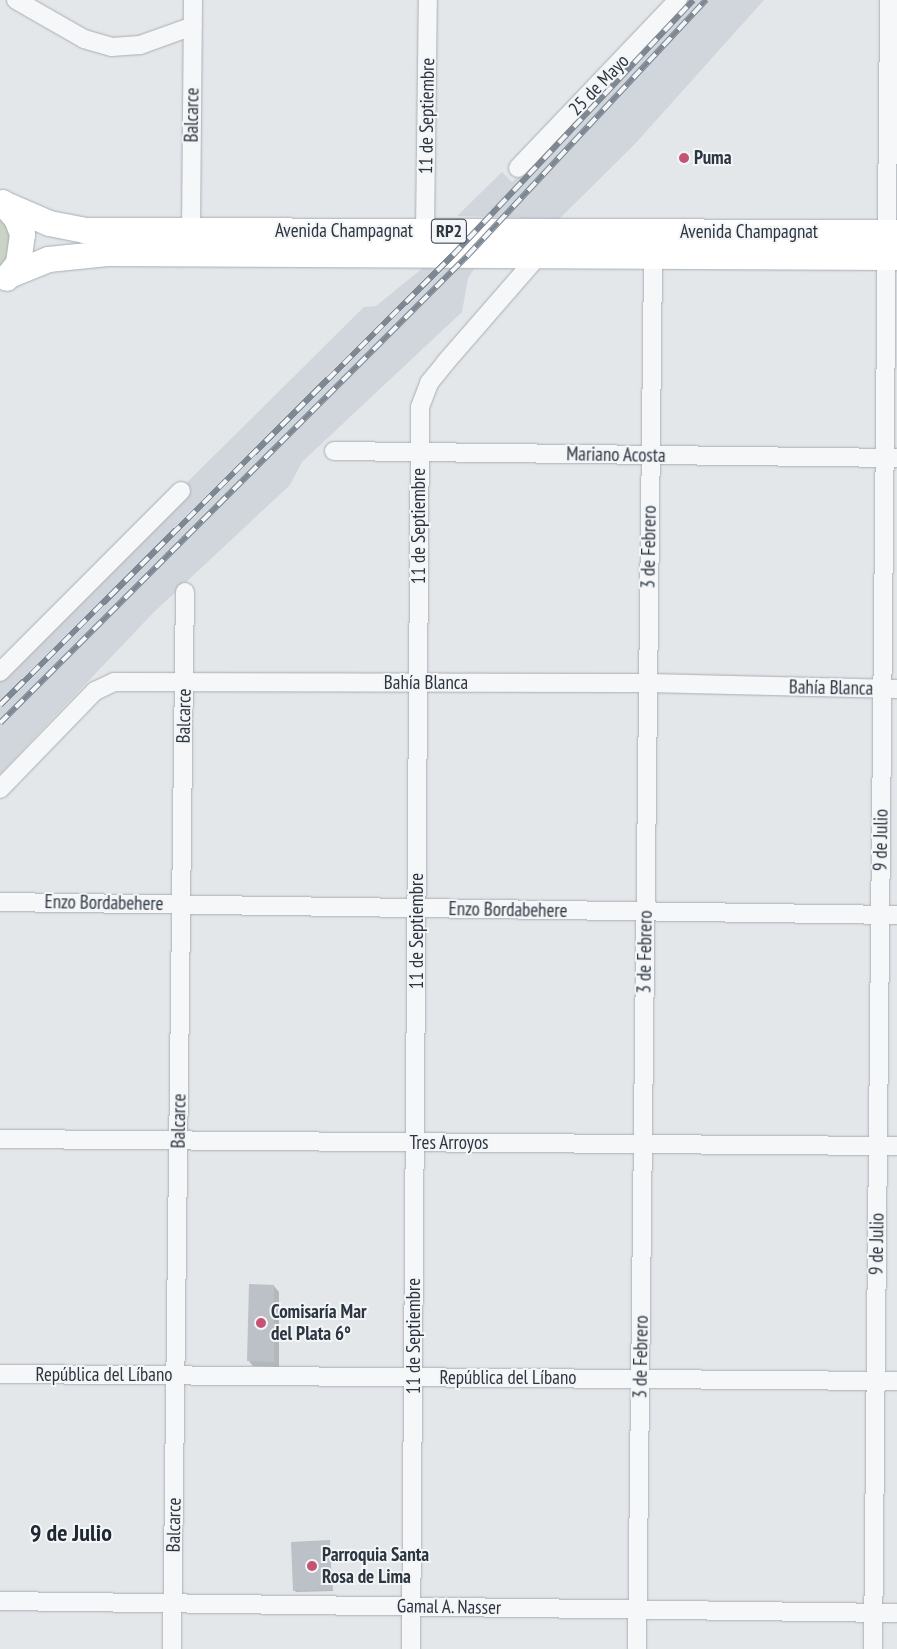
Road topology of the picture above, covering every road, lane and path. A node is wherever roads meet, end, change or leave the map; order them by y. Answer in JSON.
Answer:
{"nodes":[{"id":1,"x":16,"y":0,"type":"edge"},
{"id":2,"x":193,"y":0,"type":"edge"},
{"id":3,"x":428,"y":0,"type":"edge"},
{"id":4,"x":678,"y":0,"type":"edge"},
{"id":5,"x":889,"y":0,"type":"edge"},
{"id":6,"x":193,"y":26,"type":"junction"},
{"id":7,"x":518,"y":168,"type":"dead end"},
{"id":8,"x":3,"y":202,"type":"edge"},
{"id":9,"x":191,"y":230,"type":"junction"},
{"id":10,"x":425,"y":231,"type":"junction"},
{"id":11,"x":892,"y":245,"type":"edge"},
{"id":12,"x":539,"y":255,"type":"junction"},
{"id":13,"x":653,"y":256,"type":"junction"},
{"id":14,"x":5,"y":279,"type":"edge"},
{"id":15,"x":334,"y":451,"type":"dead end"},
{"id":16,"x":420,"y":453,"type":"junction"},
{"id":17,"x":650,"y":455,"type":"junction"},
{"id":18,"x":891,"y":458,"type":"edge"},
{"id":19,"x":181,"y":491,"type":"dead end"},
{"id":20,"x":185,"y":592,"type":"dead end"},
{"id":21,"x":0,"y":672,"type":"edge"},
{"id":22,"x":184,"y":680,"type":"junction"},
{"id":23,"x":418,"y":684,"type":"junction"},
{"id":24,"x":648,"y":684,"type":"junction"},
{"id":25,"x":890,"y":689,"type":"edge"},
{"id":26,"x":0,"y":789,"type":"edge"},
{"id":27,"x":0,"y":902,"type":"edge"},
{"id":28,"x":181,"y":904,"type":"junction"},
{"id":29,"x":417,"y":908,"type":"junction"},
{"id":30,"x":645,"y":912,"type":"junction"},
{"id":31,"x":889,"y":915,"type":"edge"},
{"id":32,"x":0,"y":1139,"type":"edge"},
{"id":33,"x":178,"y":1140,"type":"junction"},
{"id":34,"x":415,"y":1142,"type":"junction"},
{"id":35,"x":643,"y":1144,"type":"junction"},
{"id":36,"x":878,"y":1146,"type":"junction"},
{"id":37,"x":897,"y":1146,"type":"edge"},
{"id":38,"x":0,"y":1374,"type":"edge"},
{"id":39,"x":176,"y":1376,"type":"junction"},
{"id":40,"x":414,"y":1378,"type":"junction"},
{"id":41,"x":640,"y":1379,"type":"junction"},
{"id":42,"x":876,"y":1381,"type":"junction"},
{"id":43,"x":897,"y":1382,"type":"edge"},
{"id":44,"x":0,"y":1601,"type":"edge"},
{"id":45,"x":173,"y":1603,"type":"junction"},
{"id":46,"x":412,"y":1606,"type":"junction"},
{"id":47,"x":638,"y":1609,"type":"junction"},
{"id":48,"x":873,"y":1613,"type":"junction"},
{"id":49,"x":897,"y":1613,"type":"edge"},
{"id":50,"x":172,"y":1649,"type":"edge"},
{"id":51,"x":411,"y":1649,"type":"edge"},
{"id":52,"x":637,"y":1649,"type":"edge"},
{"id":53,"x":873,"y":1649,"type":"edge"}],
"edges":[{"from":1,"to":6,"type":"street"},
{"from":2,"to":6,"type":"street","name":"Balcarce"},
{"from":3,"to":10,"type":"street","name":"11 de Septiembre"},
{"from":4,"to":7,"type":"street","name":"25 de Mayo"},
{"from":5,"to":11,"type":"street","name":"9 de Julio"},
{"from":6,"to":9,"type":"street","name":"Balcarce"},
{"from":8,"to":9,"type":"highway","name":"Avenida Champagnat","number":"RP2"},
{"from":8,"to":14,"type":"highway","number":"RP2"},
{"from":9,"to":10,"type":"highway","name":"Avenida Champagnat","number":"RP2"},
{"from":10,"to":11,"type":"highway","name":"Avenida Champagnat","number":"RP2"},
{"from":11,"to":13,"type":"highway","name":"Avenida Champagnat","number":"RP2"},
{"from":11,"to":18,"type":"street","name":"9 de Julio"},
{"from":12,"to":13,"type":"highway","name":"Avenida Champagnat","number":"RP2"},
{"from":12,"to":14,"type":"highway","name":"Avenida Champagnat","number":"RP2"},
{"from":12,"to":16,"type":"street","name":"11 de Septiembre"},
{"from":13,"to":17,"type":"street","name":"3 de Febrero"},
{"from":15,"to":16,"type":"street","name":"Mariano Acosta"},
{"from":16,"to":17,"type":"street","name":"Mariano Acosta"},
{"from":16,"to":23,"type":"street","name":"11 de Septiembre"},
{"from":17,"to":18,"type":"street","name":"Mariano Acosta"},
{"from":17,"to":24,"type":"street","name":"3 de Febrero"},
{"from":18,"to":25,"type":"street","name":"9 de Julio"},
{"from":19,"to":21,"type":"street"},
{"from":20,"to":22,"type":"street","name":"Balcarce"},
{"from":22,"to":23,"type":"street","name":"Bahía Blanca"},
{"from":22,"to":26,"type":"street","name":"Bahía Blanca"},
{"from":22,"to":28,"type":"street","name":"Balcarce"},
{"from":23,"to":24,"type":"street","name":"Bahía Blanca"},
{"from":23,"to":29,"type":"street","name":"11 de Septiembre"},
{"from":24,"to":25,"type":"street","name":"Bahía Blanca"},
{"from":24,"to":30,"type":"street","name":"3 de Febrero"},
{"from":25,"to":31,"type":"street","name":"9 de Julio"},
{"from":27,"to":28,"type":"street","name":"Enzo Bordabehere"},
{"from":28,"to":29,"type":"street","name":"Enzo Bordabehere"},
{"from":28,"to":33,"type":"street","name":"Balcarce"},
{"from":29,"to":30,"type":"street","name":"Enzo Bordabehere"},
{"from":29,"to":34,"type":"street","name":"11 de Septiembre"},
{"from":30,"to":31,"type":"street","name":"Enzo Bordabehere"},
{"from":30,"to":35,"type":"street","name":"3 de Febrero"},
{"from":31,"to":36,"type":"street","name":"9 de Julio"},
{"from":32,"to":33,"type":"street","name":"Tres Arroyos"},
{"from":33,"to":34,"type":"street","name":"Tres Arroyos"},
{"from":33,"to":39,"type":"street","name":"Balcarce"},
{"from":34,"to":35,"type":"street","name":"Tres Arroyos"},
{"from":34,"to":40,"type":"street","name":"11 de Septiembre"},
{"from":35,"to":36,"type":"street","name":"Tres Arroyos"},
{"from":35,"to":41,"type":"street","name":"3 de Febrero"},
{"from":36,"to":37,"type":"street","name":"Tres Arroyos"},
{"from":36,"to":42,"type":"street","name":"9 de Julio"},
{"from":38,"to":39,"type":"street","name":"República del Líbano"},
{"from":39,"to":40,"type":"street","name":"República del Líbano"},
{"from":39,"to":45,"type":"street","name":"Balcarce"},
{"from":40,"to":41,"type":"street","name":"República del Líbano"},
{"from":40,"to":46,"type":"street","name":"11 de Septiembre"},
{"from":41,"to":42,"type":"street","name":"República del Líbano"},
{"from":41,"to":47,"type":"street","name":"3 de Febrero"},
{"from":42,"to":43,"type":"street","name":"República del Líbano"},
{"from":42,"to":48,"type":"street","name":"9 de Julio"},
{"from":44,"to":45,"type":"street","name":"Gamal A. Nasser"},
{"from":45,"to":46,"type":"street","name":"Gamal A. Nasser"},
{"from":45,"to":50,"type":"street","name":"Balcarce"},
{"from":46,"to":47,"type":"street","name":"Gamal A. Nasser"},
{"from":46,"to":51,"type":"street","name":"11 de Septiembre"},
{"from":47,"to":48,"type":"street","name":"Gamal A. Nasser"},
{"from":47,"to":52,"type":"street","name":"3 de Febrero"},
{"from":48,"to":49,"type":"street","name":"Gamal A. Nasser"},
{"from":48,"to":53,"type":"street","name":"9 de Julio"}]}
